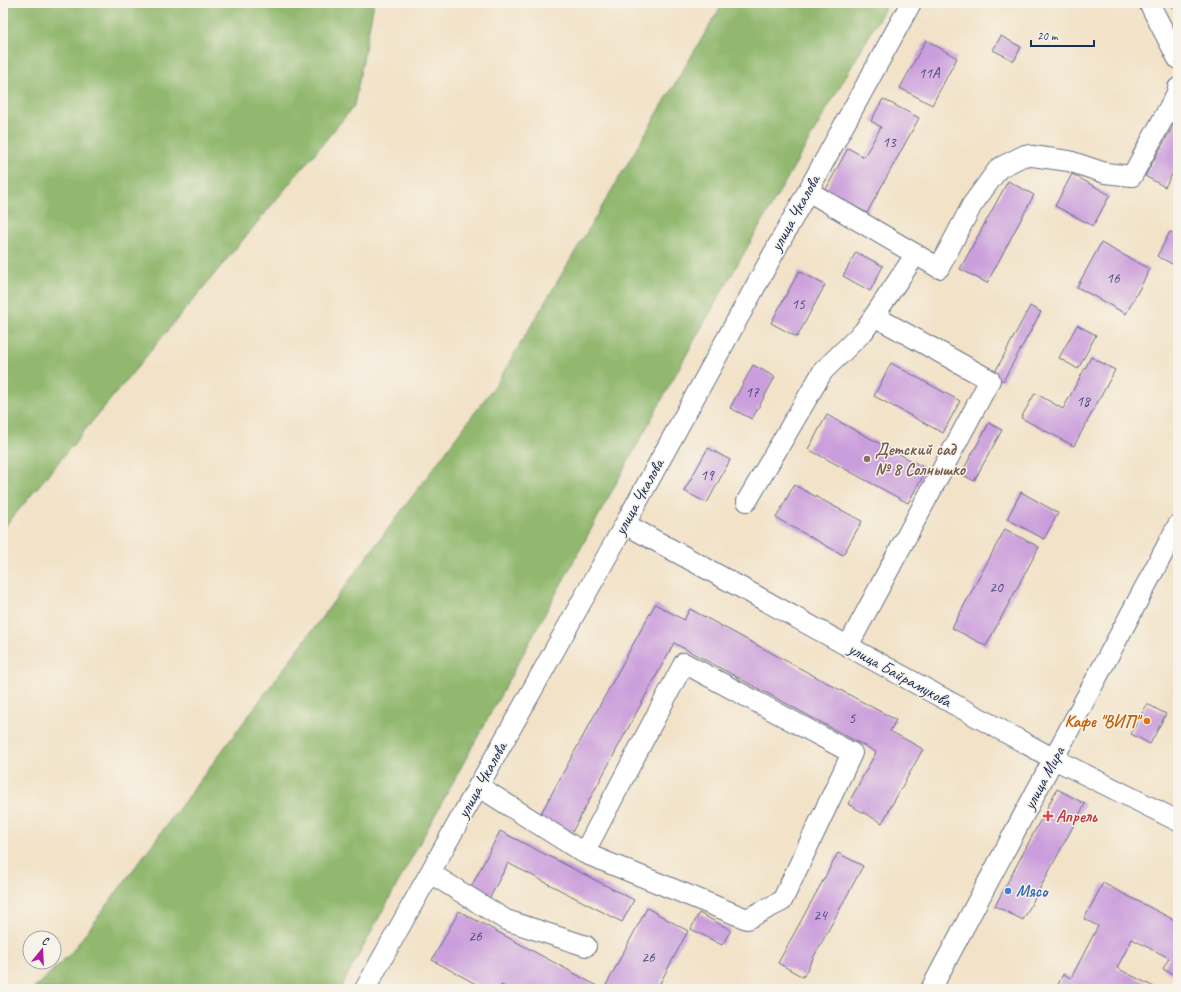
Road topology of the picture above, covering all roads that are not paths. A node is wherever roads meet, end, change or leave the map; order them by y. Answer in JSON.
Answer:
{"nodes":[{"id":1,"x":911,"y":3,"type":"edge"},
{"id":2,"x":1149,"y":3,"type":"edge"},
{"id":3,"x":1178,"y":59,"type":"edge"},
{"id":4,"x":1178,"y":88,"type":"edge"},
{"id":5,"x":808,"y":191,"type":"junction"},
{"id":6,"x":916,"y":254,"type":"junction"},
{"id":7,"x":874,"y":316,"type":"junction"},
{"id":8,"x":747,"y":501,"type":"dead end"},
{"id":9,"x":625,"y":524,"type":"junction"},
{"id":10,"x":1178,"y":527,"type":"edge"},
{"id":11,"x":848,"y":646,"type":"junction"},
{"id":12,"x":1054,"y":759,"type":"junction"},
{"id":13,"x":478,"y":786,"type":"junction"},
{"id":14,"x":1178,"y":821,"type":"edge"},
{"id":15,"x":584,"y":853,"type":"junction"},
{"id":16,"x":430,"y":873,"type":"junction"},
{"id":17,"x":586,"y":946,"type":"dead end"},
{"id":18,"x":370,"y":987,"type":"edge"},
{"id":19,"x":932,"y":989,"type":"edge"}],
"edges":[{"from":1,"to":5,"type":"street","name":"улица Чкалова"},
{"from":2,"to":3,"type":"street"},
{"from":4,"to":6,"type":"street"},
{"from":5,"to":6,"type":"street"},
{"from":5,"to":9,"type":"street","name":"улица Чкалова"},
{"from":6,"to":7,"type":"street"},
{"from":7,"to":8,"type":"street"},
{"from":7,"to":11,"type":"street"},
{"from":9,"to":11,"type":"street","name":"улица Байрамукова"},
{"from":9,"to":13,"type":"street","name":"улица Чкалова"},
{"from":10,"to":12,"type":"street","name":"улица Мира"},
{"from":11,"to":12,"type":"street","name":"улица Байрамукова"},
{"from":12,"to":14,"type":"street","name":"улица Байрамукова"},
{"from":12,"to":19,"type":"street","name":"улица Мира"},
{"from":13,"to":15,"type":"street"},
{"from":13,"to":16,"type":"street","name":"улица Чкалова"},
{"from":15,"to":15,"type":"street"},
{"from":16,"to":17,"type":"street"},
{"from":16,"to":18,"type":"street","name":"улица Чкалова"}]}
